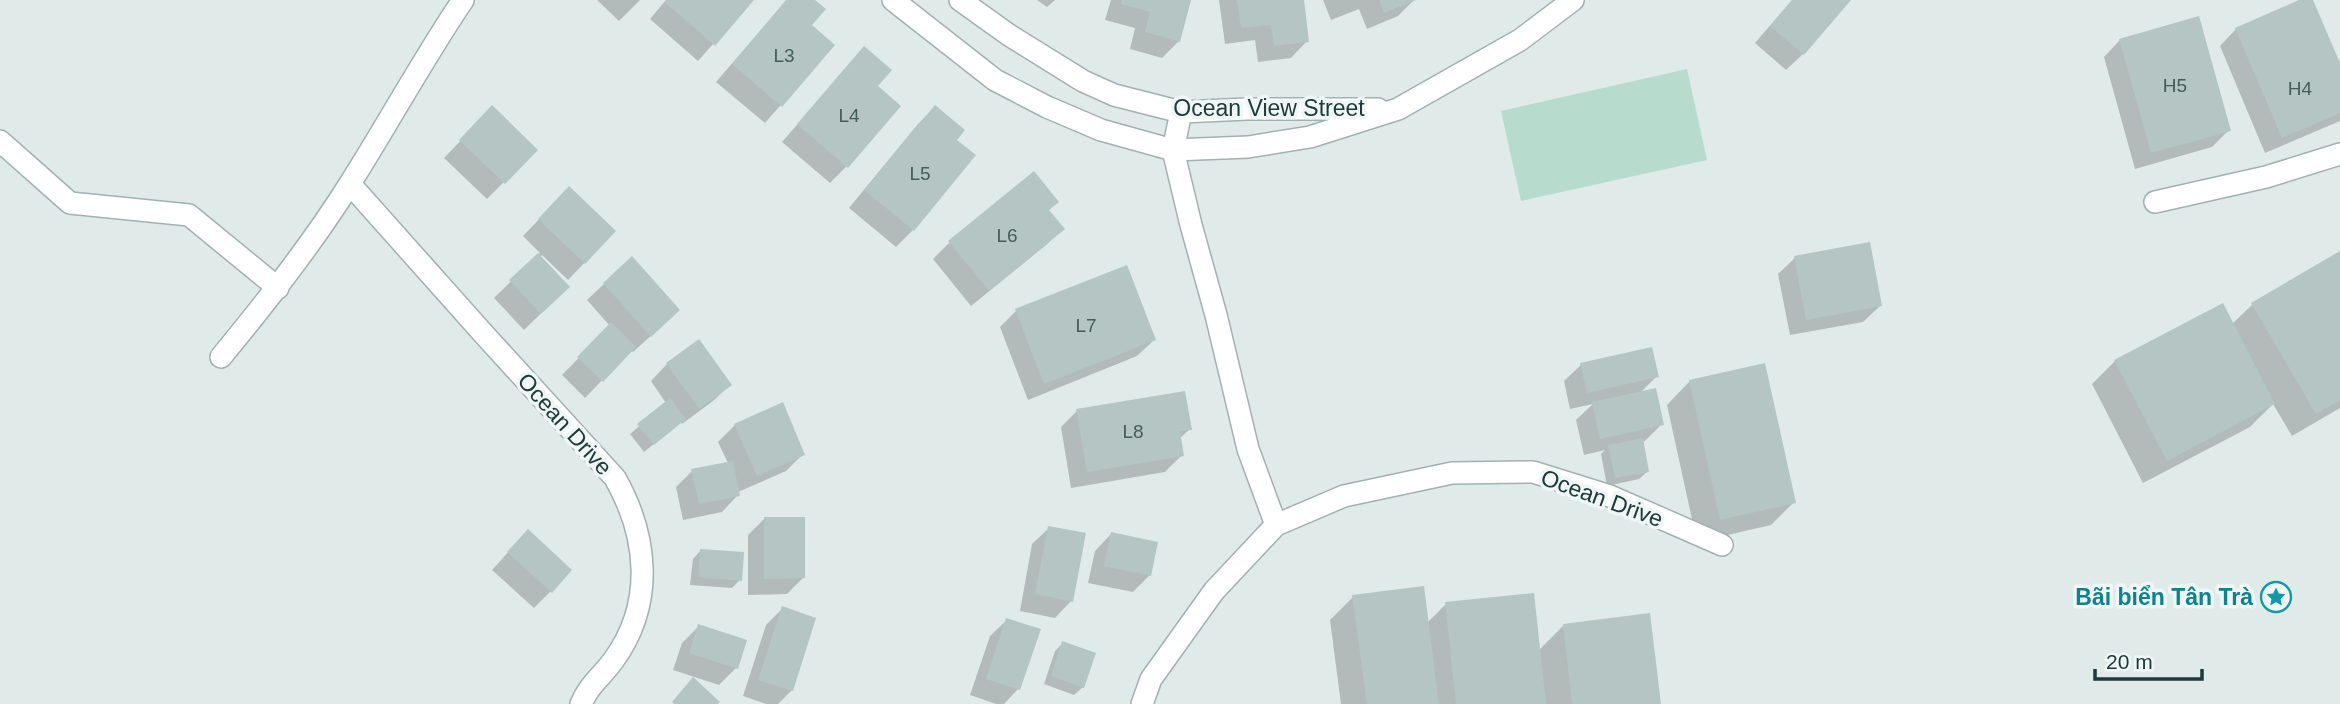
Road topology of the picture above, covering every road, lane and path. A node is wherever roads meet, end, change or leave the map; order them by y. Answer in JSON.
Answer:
{"nodes":[{"id":1,"x":463,"y":0,"type":"edge"},
{"id":2,"x":893,"y":0,"type":"edge"},
{"id":3,"x":960,"y":0,"type":"edge"},
{"id":4,"x":1573,"y":0,"type":"edge"},
{"id":5,"x":1398,"y":109,"type":"junction"},
{"id":6,"x":1181,"y":112,"type":"junction"},
{"id":7,"x":0,"y":141,"type":"edge"},
{"id":8,"x":1173,"y":150,"type":"junction"},
{"id":9,"x":2340,"y":154,"type":"edge"},
{"id":10,"x":350,"y":184,"type":"junction"},
{"id":11,"x":2155,"y":201,"type":"dead end"},
{"id":12,"x":278,"y":288,"type":"junction"},
{"id":13,"x":220,"y":357,"type":"dead end"},
{"id":14,"x":1276,"y":525,"type":"junction"},
{"id":15,"x":1722,"y":545,"type":"dead end"},
{"id":16,"x":580,"y":704,"type":"edge"},
{"id":17,"x":1142,"y":704,"type":"edge"}],
"edges":[{"from":1,"to":10,"type":"street"},
{"from":2,"to":8,"type":"street","name":"Ocean View Street"},
{"from":3,"to":6,"type":"street","name":"Ocean View Street"},
{"from":4,"to":5,"type":"street","name":"Ocean View Street"},
{"from":5,"to":6,"type":"street","name":"Ocean View Street"},
{"from":5,"to":8,"type":"street","name":"Ocean View Street"},
{"from":6,"to":8,"type":"street"},
{"from":7,"to":12,"type":"street"},
{"from":8,"to":14,"type":"street"},
{"from":9,"to":11,"type":"street"},
{"from":10,"to":12,"type":"street"},
{"from":10,"to":16,"type":"street","name":"Ocean Drive"},
{"from":12,"to":13,"type":"street"},
{"from":14,"to":15,"type":"street","name":"Ocean Drive"},
{"from":14,"to":17,"type":"street","name":"Ocean Drive"}]}
